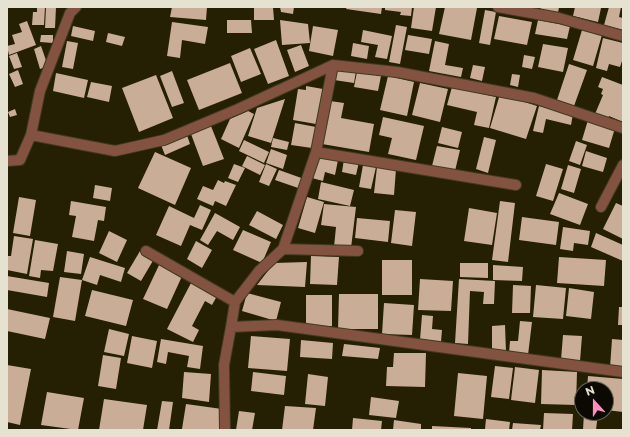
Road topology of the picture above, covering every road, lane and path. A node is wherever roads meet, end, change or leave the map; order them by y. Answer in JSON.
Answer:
{"nodes":[{"id":1,"x":76,"y":7,"type":"edge"},
{"id":2,"x":498,"y":7,"type":"edge"},
{"id":3,"x":623,"y":36,"type":"edge"},
{"id":4,"x":333,"y":65,"type":"junction"},
{"id":5,"x":623,"y":128,"type":"edge"},
{"id":6,"x":31,"y":134,"type":"junction"},
{"id":7,"x":316,"y":152,"type":"junction"},
{"id":8,"x":7,"y":161,"type":"edge"},
{"id":9,"x":623,"y":165,"type":"edge"},
{"id":10,"x":516,"y":185,"type":"dead end"},
{"id":11,"x":601,"y":207,"type":"dead end"},
{"id":12,"x":283,"y":249,"type":"junction"},
{"id":13,"x":358,"y":250,"type":"dead end"},
{"id":14,"x":146,"y":252,"type":"dead end"},
{"id":15,"x":235,"y":302,"type":"junction"},
{"id":16,"x":231,"y":327,"type":"junction"},
{"id":17,"x":623,"y":372,"type":"edge"},
{"id":18,"x":225,"y":430,"type":"edge"}],
"edges":[{"from":1,"to":6,"type":"street"},
{"from":2,"to":3,"type":"street"},
{"from":4,"to":5,"type":"street"},
{"from":4,"to":6,"type":"street"},
{"from":4,"to":7,"type":"street"},
{"from":6,"to":8,"type":"street"},
{"from":7,"to":10,"type":"street"},
{"from":7,"to":12,"type":"street"},
{"from":9,"to":11,"type":"street"},
{"from":12,"to":13,"type":"street"},
{"from":12,"to":15,"type":"street"},
{"from":14,"to":15,"type":"street"},
{"from":15,"to":16,"type":"street"},
{"from":16,"to":17,"type":"street"},
{"from":16,"to":18,"type":"street"}]}
